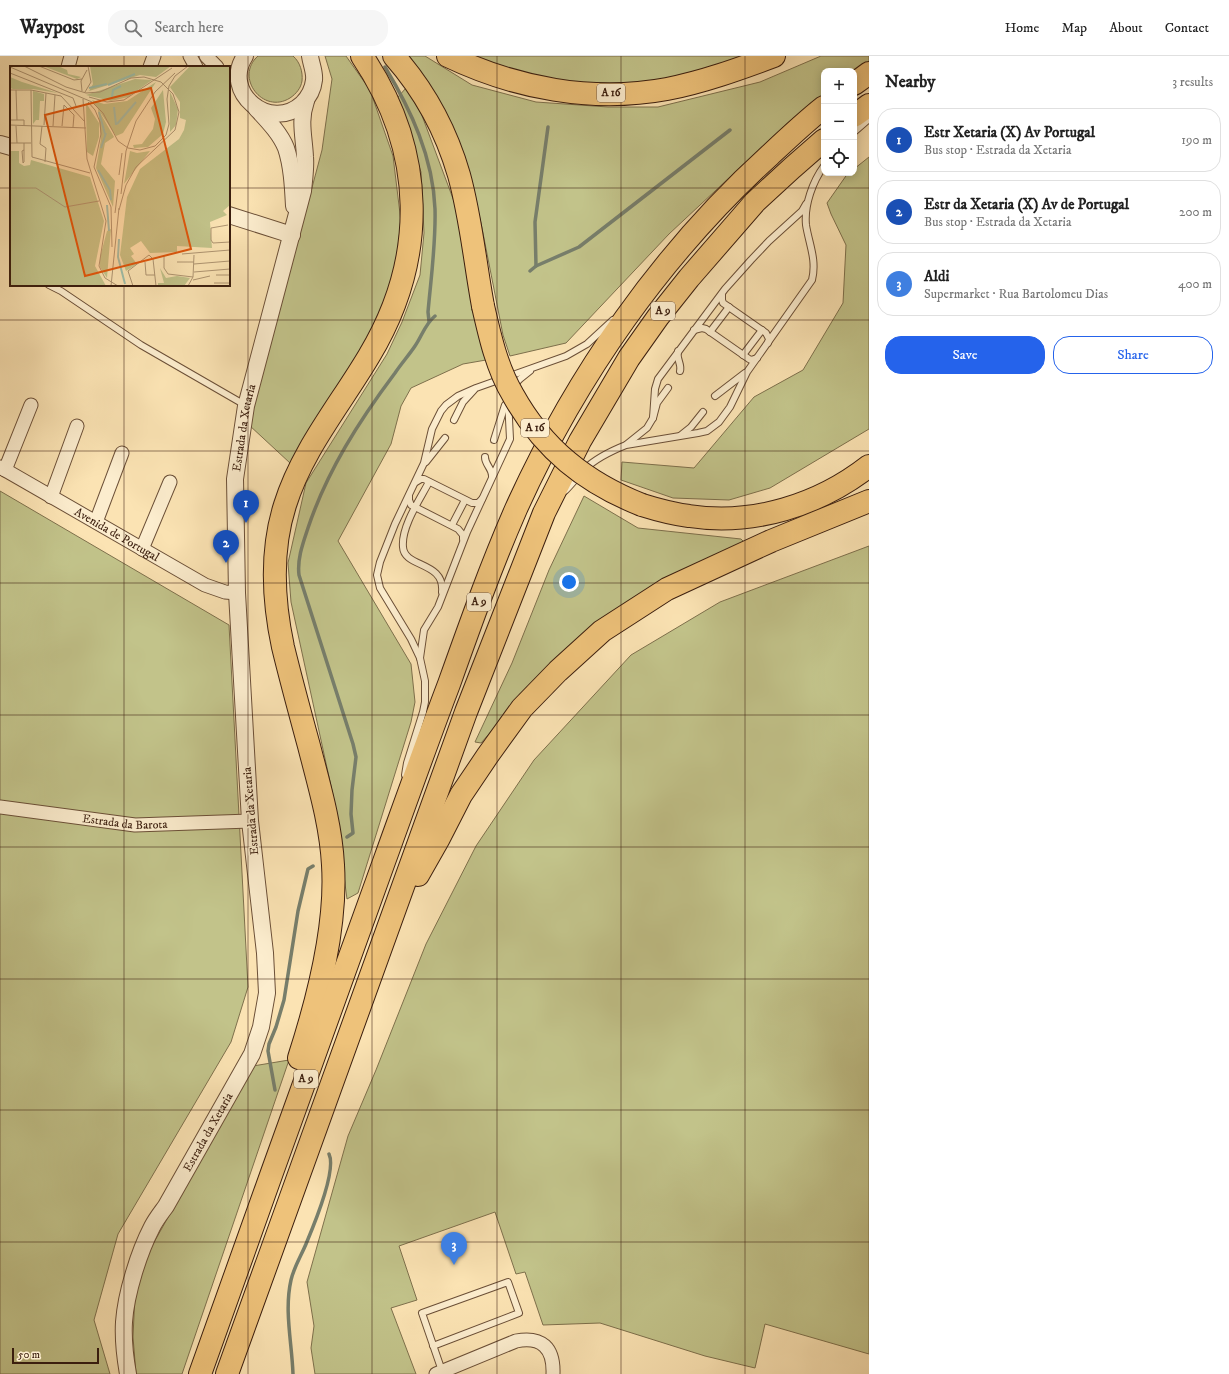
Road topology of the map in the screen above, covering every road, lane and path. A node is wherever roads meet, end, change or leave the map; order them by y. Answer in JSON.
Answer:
{"nodes":[{"id":1,"x":71,"y":56,"type":"edge"},
{"id":2,"x":154,"y":56,"type":"edge"},
{"id":3,"x":190,"y":56,"type":"edge"},
{"id":4,"x":206,"y":56,"type":"edge"},
{"id":5,"x":245,"y":56,"type":"edge"},
{"id":6,"x":362,"y":56,"type":"edge"},
{"id":7,"x":394,"y":56,"type":"edge"},
{"id":8,"x":448,"y":56,"type":"edge"},
{"id":9,"x":774,"y":56,"type":"edge"},
{"id":10,"x":310,"y":57,"type":"edge"},
{"id":11,"x":68,"y":66,"type":"edge"},
{"id":12,"x":150,"y":66,"type":"edge"},
{"id":13,"x":195,"y":66,"type":"edge"},
{"id":14,"x":216,"y":66,"type":"edge"},
{"id":15,"x":869,"y":73,"type":"edge"},
{"id":16,"x":230,"y":79,"type":"edge"},
{"id":17,"x":857,"y":82,"type":"edge"},
{"id":18,"x":241,"y":90,"type":"junction"},
{"id":19,"x":306,"y":101,"type":"junction"},
{"id":20,"x":869,"y":105,"type":"edge"},
{"id":21,"x":256,"y":108,"type":"junction"},
{"id":22,"x":821,"y":110,"type":"edge"},
{"id":23,"x":857,"y":114,"type":"edge"},
{"id":24,"x":869,"y":119,"type":"edge"},
{"id":25,"x":857,"y":129,"type":"edge"},
{"id":26,"x":821,"y":143,"type":"edge"},
{"id":27,"x":0,"y":144,"type":"edge"},
{"id":28,"x":10,"y":147,"type":"edge"},
{"id":29,"x":821,"y":171,"type":"edge"},
{"id":30,"x":809,"y":199,"type":"junction"},
{"id":31,"x":230,"y":215,"type":"edge"},
{"id":32,"x":294,"y":228,"type":"junction"},
{"id":33,"x":51,"y":286,"type":"edge"},
{"id":34,"x":723,"y":292,"type":"junction"},
{"id":35,"x":640,"y":298,"type":"junction"},
{"id":36,"x":729,"y":307,"type":"junction"},
{"id":37,"x":762,"y":330,"type":"junction"},
{"id":38,"x":693,"y":331,"type":"junction"},
{"id":39,"x":710,"y":332,"type":"junction"},
{"id":40,"x":768,"y":343,"type":"junction"},
{"id":41,"x":679,"y":351,"type":"junction"},
{"id":42,"x":744,"y":355,"type":"junction"},
{"id":43,"x":757,"y":358,"type":"junction"},
{"id":44,"x":538,"y":365,"type":"junction"},
{"id":45,"x":680,"y":371,"type":"dead end"},
{"id":46,"x":747,"y":372,"type":"junction"},
{"id":47,"x":476,"y":388,"type":"junction"},
{"id":48,"x":668,"y":388,"type":"dead end"},
{"id":49,"x":508,"y":396,"type":"junction"},
{"id":50,"x":715,"y":396,"type":"dead end"},
{"id":51,"x":31,"y":405,"type":"dead end"},
{"id":52,"x":246,"y":406,"type":"junction"},
{"id":53,"x":703,"y":412,"type":"dead end"},
{"id":54,"x":653,"y":418,"type":"junction"},
{"id":55,"x":454,"y":420,"type":"dead end"},
{"id":56,"x":77,"y":426,"type":"dead end"},
{"id":57,"x":676,"y":437,"type":"junction"},
{"id":58,"x":445,"y":438,"type":"dead end"},
{"id":59,"x":494,"y":440,"type":"dead end"},
{"id":60,"x":626,"y":445,"type":"junction"},
{"id":61,"x":122,"y":453,"type":"dead end"},
{"id":62,"x":485,"y":457,"type":"dead end"},
{"id":63,"x":424,"y":463,"type":"junction"},
{"id":64,"x":869,"y":466,"type":"edge"},
{"id":65,"x":2,"y":468,"type":"edge"},
{"id":66,"x":492,"y":476,"type":"junction"},
{"id":67,"x":170,"y":482,"type":"dead end"},
{"id":68,"x":416,"y":482,"type":"junction"},
{"id":69,"x":429,"y":482,"type":"junction"},
{"id":70,"x":409,"y":496,"type":"junction"},
{"id":71,"x":51,"y":497,"type":"junction"},
{"id":72,"x":482,"y":499,"type":"junction"},
{"id":73,"x":465,"y":500,"type":"junction"},
{"id":74,"x":869,"y":501,"type":"edge"},
{"id":75,"x":416,"y":507,"type":"junction"},
{"id":76,"x":544,"y":513,"type":"junction"},
{"id":77,"x":96,"y":522,"type":"junction"},
{"id":78,"x":452,"y":525,"type":"junction"},
{"id":79,"x":463,"y":542,"type":"junction"},
{"id":80,"x":142,"y":549,"type":"junction"},
{"id":81,"x":237,"y":593,"type":"junction"},
{"id":82,"x":442,"y":596,"type":"junction"},
{"id":83,"x":420,"y":658,"type":"junction"},
{"id":84,"x":404,"y":778,"type":"dead end"},
{"id":85,"x":401,"y":794,"type":"dead end"},
{"id":86,"x":0,"y":807,"type":"edge"},
{"id":87,"x":250,"y":821,"type":"junction"},
{"id":88,"x":394,"y":833,"type":"junction"},
{"id":89,"x":387,"y":930,"type":"junction"},
{"id":90,"x":260,"y":1207,"type":"junction"},
{"id":91,"x":433,"y":1346,"type":"junction"},
{"id":92,"x":439,"y":1373,"type":"edge"},
{"id":93,"x":128,"y":1374,"type":"edge"},
{"id":94,"x":200,"y":1374,"type":"edge"},
{"id":95,"x":227,"y":1374,"type":"edge"},
{"id":96,"x":553,"y":1374,"type":"edge"}],
"edges":[{"from":1,"to":11,"type":"street"},
{"from":2,"to":12,"type":"street"},
{"from":3,"to":13,"type":"street"},
{"from":4,"to":14,"type":"street"},
{"from":5,"to":18,"type":"street"},
{"from":6,"to":90,"type":"highway"},
{"from":7,"to":64,"type":"highway","number":"A 16","bridge":true},
{"from":8,"to":9,"type":"highway","number":"A 16"},
{"from":10,"to":19,"type":"street","name":"Estrada da Xetaria"},
{"from":15,"to":17,"type":"highway"},
{"from":16,"to":18,"type":"street"},
{"from":18,"to":21,"type":"street","name":"Estrada da Xetaria"},
{"from":19,"to":21,"type":"street"},
{"from":19,"to":32,"type":"street","name":"Estrada da Xetaria"},
{"from":20,"to":23,"type":"highway"},
{"from":21,"to":32,"type":"street","name":"Estrada da Xetaria"},
{"from":22,"to":35,"type":"highway","number":"A 9"},
{"from":24,"to":25,"type":"lane"},
{"from":26,"to":76,"type":"highway","number":"A 9"},
{"from":27,"to":28,"type":"street"},
{"from":29,"to":30,"type":"lane"},
{"from":30,"to":34,"type":"lane"},
{"from":30,"to":40,"type":"lane"},
{"from":31,"to":32,"type":"street"},
{"from":32,"to":52,"type":"street","name":"Estrada da Xetaria"},
{"from":33,"to":52,"type":"lane"},
{"from":34,"to":36,"type":"lane"},
{"from":34,"to":38,"type":"lane"},
{"from":35,"to":44,"type":"lane"},
{"from":35,"to":88,"type":"highway","number":"A 9"},
{"from":36,"to":37,"type":"lane"},
{"from":36,"to":39,"type":"lane"},
{"from":37,"to":40,"type":"lane"},
{"from":37,"to":42,"type":"lane"},
{"from":38,"to":39,"type":"lane"},
{"from":38,"to":41,"type":"lane"},
{"from":39,"to":42,"type":"lane"},
{"from":40,"to":43,"type":"lane"},
{"from":41,"to":45,"type":"lane"},
{"from":41,"to":54,"type":"lane"},
{"from":42,"to":43,"type":"lane"},
{"from":43,"to":46,"type":"lane"},
{"from":44,"to":47,"type":"lane"},
{"from":44,"to":49,"type":"lane"},
{"from":46,"to":50,"type":"lane"},
{"from":46,"to":57,"type":"lane"},
{"from":47,"to":55,"type":"lane"},
{"from":47,"to":63,"type":"lane"},
{"from":48,"to":54,"type":"lane"},
{"from":49,"to":59,"type":"lane"},
{"from":49,"to":66,"type":"lane"},
{"from":51,"to":65,"type":"street"},
{"from":52,"to":81,"type":"street","name":"Estrada da Xetaria"},
{"from":53,"to":57,"type":"lane"},
{"from":54,"to":60,"type":"lane"},
{"from":56,"to":71,"type":"street"},
{"from":57,"to":60,"type":"lane"},
{"from":58,"to":63,"type":"lane"},
{"from":60,"to":76,"type":"lane"},
{"from":61,"to":77,"type":"street"},
{"from":62,"to":66,"type":"lane"},
{"from":63,"to":68,"type":"lane"},
{"from":65,"to":71,"type":"street","name":"Avenida de Portugal"},
{"from":66,"to":72,"type":"lane"},
{"from":67,"to":80,"type":"street"},
{"from":68,"to":69,"type":"lane"},
{"from":68,"to":70,"type":"lane"},
{"from":69,"to":73,"type":"lane"},
{"from":69,"to":75,"type":"lane"},
{"from":70,"to":75,"type":"lane"},
{"from":70,"to":83,"type":"lane"},
{"from":71,"to":77,"type":"street","name":"Avenida de Portugal"},
{"from":72,"to":73,"type":"lane"},
{"from":72,"to":79,"type":"lane"},
{"from":73,"to":78,"type":"lane"},
{"from":74,"to":89,"type":"highway"},
{"from":75,"to":78,"type":"lane"},
{"from":75,"to":82,"type":"lane"},
{"from":76,"to":89,"type":"highway","number":"A 9"},
{"from":77,"to":80,"type":"street","name":"Avenida de Portugal"},
{"from":78,"to":79,"type":"lane"},
{"from":79,"to":82,"type":"lane"},
{"from":80,"to":81,"type":"street","name":"Avenida de Portugal"},
{"from":81,"to":87,"type":"street","name":"Estrada da Xetaria"},
{"from":82,"to":83,"type":"lane"},
{"from":83,"to":84,"type":"lane"},
{"from":85,"to":88,"type":"lane"},
{"from":86,"to":87,"type":"street","name":"Estrada da Barota"},
{"from":87,"to":93,"type":"street","name":"Estrada da Xetaria"},
{"from":88,"to":90,"type":"highway","number":"A 9"},
{"from":89,"to":95,"type":"highway","number":"A 9"},
{"from":90,"to":94,"type":"highway","number":"A 9"},
{"from":91,"to":91,"type":"lane"},
{"from":91,"to":92,"type":"lane"},
{"from":92,"to":96,"type":"street"}]}
